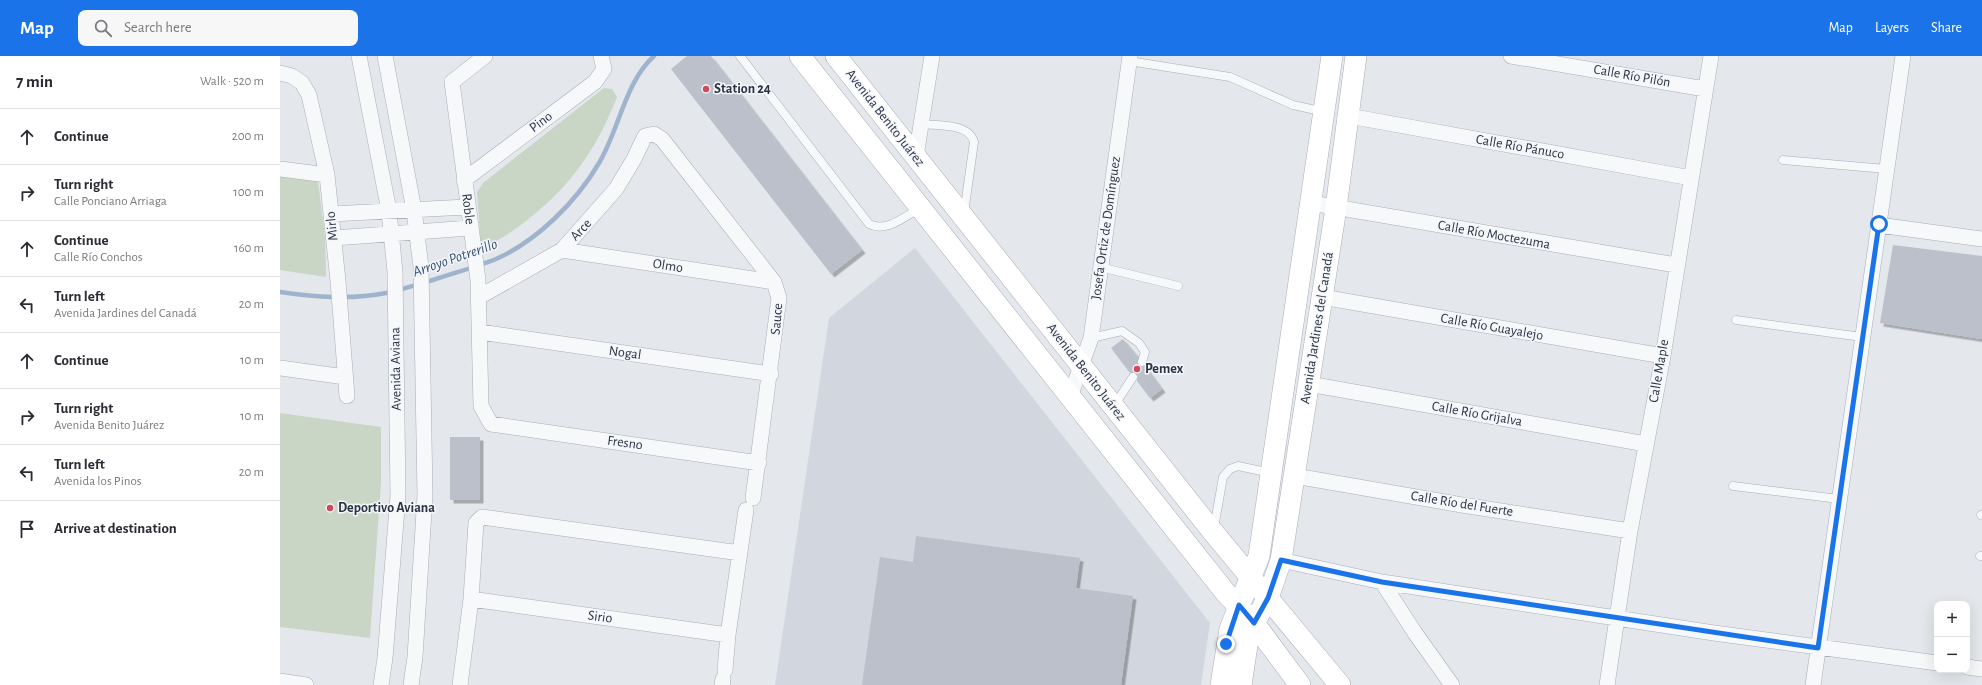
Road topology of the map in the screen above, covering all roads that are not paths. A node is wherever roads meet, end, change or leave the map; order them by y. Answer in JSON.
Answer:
{"nodes":[{"id":1,"x":359,"y":56,"type":"edge"},
{"id":2,"x":385,"y":56,"type":"edge"},
{"id":3,"x":485,"y":56,"type":"edge"},
{"id":4,"x":601,"y":56,"type":"edge"},
{"id":5,"x":740,"y":56,"type":"edge"},
{"id":6,"x":800,"y":56,"type":"edge"},
{"id":7,"x":836,"y":56,"type":"edge"},
{"id":8,"x":932,"y":56,"type":"edge"},
{"id":9,"x":1332,"y":56,"type":"edge"},
{"id":10,"x":1356,"y":56,"type":"edge"},
{"id":11,"x":1512,"y":56,"type":"edge"},
{"id":12,"x":1711,"y":56,"type":"edge"},
{"id":13,"x":1903,"y":56,"type":"edge"},
{"id":14,"x":1130,"y":58,"type":"edge"},
{"id":15,"x":280,"y":73,"type":"edge"},
{"id":16,"x":1705,"y":89,"type":"junction"},
{"id":17,"x":1325,"y":112,"type":"junction"},
{"id":18,"x":1349,"y":116,"type":"junction"},
{"id":19,"x":921,"y":124,"type":"junction"},
{"id":20,"x":654,"y":134,"type":"joint"},
{"id":21,"x":916,"y":156,"type":"junction"},
{"id":22,"x":1783,"y":160,"type":"dead end"},
{"id":23,"x":280,"y":169,"type":"edge"},
{"id":24,"x":1886,"y":169,"type":"junction"},
{"id":25,"x":327,"y":175,"type":"junction"},
{"id":26,"x":1691,"y":178,"type":"junction"},
{"id":27,"x":464,"y":180,"type":"junction"},
{"id":28,"x":1311,"y":203,"type":"junction"},
{"id":29,"x":467,"y":207,"type":"junction"},
{"id":30,"x":921,"y":208,"type":"junction"},
{"id":31,"x":1336,"y":208,"type":"junction"},
{"id":32,"x":414,"y":210,"type":"junction"},
{"id":33,"x":389,"y":211,"type":"junction"},
{"id":34,"x":331,"y":214,"type":"junction"},
{"id":35,"x":964,"y":217,"type":"junction"},
{"id":36,"x":1879,"y":224,"type":"junction"},
{"id":37,"x":470,"y":228,"type":"junction"},
{"id":38,"x":417,"y":232,"type":"junction"},
{"id":39,"x":392,"y":234,"type":"junction"},
{"id":40,"x":334,"y":238,"type":"junction"},
{"id":41,"x":1982,"y":239,"type":"edge"},
{"id":42,"x":562,"y":250,"type":"junction"},
{"id":43,"x":1676,"y":265,"type":"junction"},
{"id":44,"x":1100,"y":267,"type":"junction"},
{"id":45,"x":774,"y":282,"type":"junction"},
{"id":46,"x":1178,"y":286,"type":"dead end"},
{"id":47,"x":479,"y":297,"type":"junction"},
{"id":48,"x":1322,"y":297,"type":"junction"},
{"id":49,"x":1736,"y":320,"type":"dead end"},
{"id":50,"x":480,"y":332,"type":"junction"},
{"id":51,"x":1862,"y":337,"type":"junction"},
{"id":52,"x":1091,"y":338,"type":"junction"},
{"id":53,"x":1663,"y":356,"type":"junction"},
{"id":54,"x":1142,"y":362,"type":"dead end"},
{"id":55,"x":1081,"y":365,"type":"junction"},
{"id":56,"x":280,"y":368,"type":"edge"},
{"id":57,"x":771,"y":374,"type":"junction"},
{"id":58,"x":345,"y":377,"type":"junction"},
{"id":59,"x":1133,"y":377,"type":"dead end"},
{"id":60,"x":1309,"y":384,"type":"junction"},
{"id":61,"x":347,"y":396,"type":"dead end"},
{"id":62,"x":1070,"y":397,"type":"junction"},
{"id":63,"x":1114,"y":407,"type":"junction"},
{"id":64,"x":491,"y":424,"type":"joint"},
{"id":65,"x":1646,"y":444,"type":"junction"},
{"id":66,"x":758,"y":463,"type":"junction"},
{"id":67,"x":1272,"y":473,"type":"junction"},
{"id":68,"x":1295,"y":476,"type":"junction"},
{"id":69,"x":1733,"y":486,"type":"dead end"},
{"id":70,"x":1839,"y":500,"type":"junction"},
{"id":71,"x":1630,"y":531,"type":"junction"},
{"id":72,"x":1214,"y":532,"type":"junction"},
{"id":73,"x":740,"y":553,"type":"junction"},
{"id":74,"x":1281,"y":560,"type":"junction"},
{"id":75,"x":1252,"y":579,"type":"junction"},
{"id":76,"x":1382,"y":582,"type":"junction"},
{"id":77,"x":1268,"y":598,"type":"junction"},
{"id":78,"x":471,"y":599,"type":"junction"},
{"id":79,"x":1239,"y":605,"type":"junction"},
{"id":80,"x":1617,"y":618,"type":"junction"},
{"id":81,"x":1254,"y":623,"type":"junction"},
{"id":82,"x":728,"y":635,"type":"junction"},
{"id":83,"x":1818,"y":648,"type":"junction"},
{"id":84,"x":1934,"y":663,"type":"edge"},
{"id":85,"x":1970,"y":667,"type":"edge"},
{"id":86,"x":1982,"y":669,"type":"edge"},
{"id":87,"x":724,"y":678,"type":"edge"},
{"id":88,"x":280,"y":681,"type":"edge"},
{"id":89,"x":305,"y":684,"type":"edge"},
{"id":90,"x":381,"y":685,"type":"edge"},
{"id":91,"x":410,"y":685,"type":"edge"},
{"id":92,"x":460,"y":685,"type":"edge"},
{"id":93,"x":1221,"y":685,"type":"edge"},
{"id":94,"x":1241,"y":685,"type":"edge"},
{"id":95,"x":1300,"y":685,"type":"edge"},
{"id":96,"x":1340,"y":685,"type":"edge"},
{"id":97,"x":1452,"y":685,"type":"edge"},
{"id":98,"x":1607,"y":685,"type":"edge"},
{"id":99,"x":1813,"y":685,"type":"edge"}],
"edges":[{"from":1,"to":33,"type":"street","name":"Avenida Aviana"},
{"from":2,"to":32,"type":"street","name":"Avenida Aviana"},
{"from":3,"to":27,"type":"street","name":"Roble"},
{"from":4,"to":27,"type":"street","name":"Pino"},
{"from":5,"to":30,"type":"lane"},
{"from":6,"to":30,"type":"street","name":"Avenida Benito Juárez"},
{"from":7,"to":21,"type":"street","name":"Avenida Benito Juárez"},
{"from":8,"to":19,"type":"street"},
{"from":9,"to":17,"type":"street","name":"Avenida Jardines del Canadá"},
{"from":10,"to":18,"type":"street","name":"Avenida Jardines del Canadá"},
{"from":11,"to":16,"type":"street","name":"Calle Río Pilón"},
{"from":12,"to":16,"type":"street","name":"Calle Maple"},
{"from":13,"to":24,"type":"street"},
{"from":14,"to":17,"type":"lane"},
{"from":14,"to":44,"type":"street","name":"Josefa Ortiz de Domínguez"},
{"from":15,"to":25,"type":"street","name":"Mirlo"},
{"from":16,"to":26,"type":"street","name":"Calle Maple"},
{"from":17,"to":28,"type":"street","name":"Avenida Jardines del Canadá"},
{"from":18,"to":26,"type":"street","name":"Calle Río Pánuco"},
{"from":18,"to":31,"type":"street","name":"Avenida Jardines del Canadá"},
{"from":19,"to":21,"type":"street"},
{"from":19,"to":35,"type":"lane"},
{"from":20,"to":42,"type":"street","name":"Arce"},
{"from":20,"to":45,"type":"street","name":"Sauce"},
{"from":21,"to":35,"type":"street","name":"Avenida Benito Juárez"},
{"from":22,"to":24,"type":"lane"},
{"from":23,"to":25,"type":"street"},
{"from":24,"to":36,"type":"street"},
{"from":25,"to":34,"type":"street","name":"Mirlo"},
{"from":26,"to":43,"type":"street","name":"Calle Maple"},
{"from":27,"to":29,"type":"street","name":"Roble"},
{"from":28,"to":31,"type":"street","name":"Calle Río Moctezuma"},
{"from":28,"to":67,"type":"street","name":"Avenida Jardines del Canadá"},
{"from":29,"to":32,"type":"street"},
{"from":29,"to":37,"type":"street","name":"Roble"},
{"from":30,"to":62,"type":"street","name":"Avenida Benito Juárez"},
{"from":31,"to":43,"type":"street","name":"Calle Río Moctezuma"},
{"from":31,"to":48,"type":"street","name":"Avenida Jardines del Canadá"},
{"from":32,"to":33,"type":"street"},
{"from":32,"to":38,"type":"street","name":"Avenida Aviana"},
{"from":33,"to":34,"type":"street"},
{"from":33,"to":39,"type":"street","name":"Avenida Aviana"},
{"from":34,"to":40,"type":"street","name":"Mirlo"},
{"from":35,"to":55,"type":"street","name":"Avenida Benito Juárez"},
{"from":36,"to":41,"type":"street"},
{"from":36,"to":51,"type":"street"},
{"from":37,"to":38,"type":"street"},
{"from":37,"to":47,"type":"street","name":"Roble"},
{"from":38,"to":39,"type":"street"},
{"from":38,"to":91,"type":"street","name":"Avenida Aviana"},
{"from":39,"to":40,"type":"street"},
{"from":39,"to":90,"type":"street","name":"Avenida Aviana"},
{"from":40,"to":58,"type":"street","name":"Mirlo"},
{"from":42,"to":45,"type":"street","name":"Olmo"},
{"from":42,"to":47,"type":"street","name":"Arce"},
{"from":43,"to":53,"type":"street","name":"Calle Maple"},
{"from":44,"to":46,"type":"lane"},
{"from":44,"to":52,"type":"street","name":"Josefa Ortiz de Domínguez"},
{"from":45,"to":57,"type":"street","name":"Sauce"},
{"from":47,"to":50,"type":"street","name":"Roble"},
{"from":48,"to":53,"type":"street","name":"Calle Río Guayalejo"},
{"from":48,"to":60,"type":"street","name":"Avenida Jardines del Canadá"},
{"from":49,"to":51,"type":"lane"},
{"from":50,"to":57,"type":"street","name":"Nogal"},
{"from":50,"to":64,"type":"street","name":"Roble"},
{"from":51,"to":70,"type":"street"},
{"from":52,"to":54,"type":"lane"},
{"from":52,"to":55,"type":"street","name":"Josefa Ortiz de Domínguez"},
{"from":53,"to":65,"type":"street","name":"Calle Maple"},
{"from":55,"to":62,"type":"street","name":"Josefa Ortiz de Domínguez"},
{"from":55,"to":63,"type":"street","name":"Avenida Benito Juárez"},
{"from":56,"to":58,"type":"street"},
{"from":57,"to":66,"type":"street","name":"Sauce"},
{"from":58,"to":61,"type":"street","name":"Mirlo"},
{"from":59,"to":63,"type":"lane"},
{"from":60,"to":65,"type":"street","name":"Calle Río Grijalva"},
{"from":60,"to":68,"type":"street","name":"Avenida Jardines del Canadá"},
{"from":62,"to":79,"type":"street","name":"Avenida Benito Juárez"},
{"from":63,"to":72,"type":"street","name":"Avenida Benito Juárez"},
{"from":64,"to":66,"type":"street","name":"Fresno"},
{"from":65,"to":71,"type":"street","name":"Calle Maple"},
{"from":66,"to":73,"type":"street","name":"Sauce"},
{"from":67,"to":72,"type":"lane"},
{"from":67,"to":75,"type":"street","name":"Avenida Jardines del Canadá"},
{"from":68,"to":71,"type":"street","name":"Calle Río del Fuerte"},
{"from":68,"to":74,"type":"street","name":"Avenida Jardines del Canadá"},
{"from":69,"to":70,"type":"lane"},
{"from":70,"to":83,"type":"street"},
{"from":71,"to":80,"type":"street","name":"Calle Maple"},
{"from":72,"to":75,"type":"street","name":"Avenida Benito Juárez"},
{"from":73,"to":78,"type":"street"},
{"from":73,"to":82,"type":"street","name":"Sauce"},
{"from":74,"to":76,"type":"street"},
{"from":74,"to":77,"type":"street","name":"Avenida Jardines del Canadá"},
{"from":75,"to":77,"type":"street","name":"Avenida Benito Juárez"},
{"from":75,"to":79,"type":"street","name":"Avenida Jardines del Canadá"},
{"from":76,"to":80,"type":"street"},
{"from":76,"to":97,"type":"street"},
{"from":77,"to":81,"type":"street","name":"Avenida Jardines del Canadá"},
{"from":77,"to":96,"type":"street","name":"Avenida Benito Juárez"},
{"from":78,"to":82,"type":"street","name":"Sirio"},
{"from":78,"to":92,"type":"street"},
{"from":79,"to":81,"type":"street","name":"Avenida Benito Juárez"},
{"from":79,"to":93,"type":"street","name":"Avenida Jardines del Canadá"},
{"from":80,"to":83,"type":"street"},
{"from":80,"to":98,"type":"street","name":"Calle Maple"},
{"from":81,"to":94,"type":"street","name":"Avenida Jardines del Canadá"},
{"from":81,"to":95,"type":"street","name":"Avenida Benito Juárez"},
{"from":82,"to":87,"type":"street","name":"Sauce"},
{"from":83,"to":84,"type":"street"},
{"from":83,"to":99,"type":"street"},
{"from":85,"to":86,"type":"street"},
{"from":88,"to":89,"type":"street"}]}
